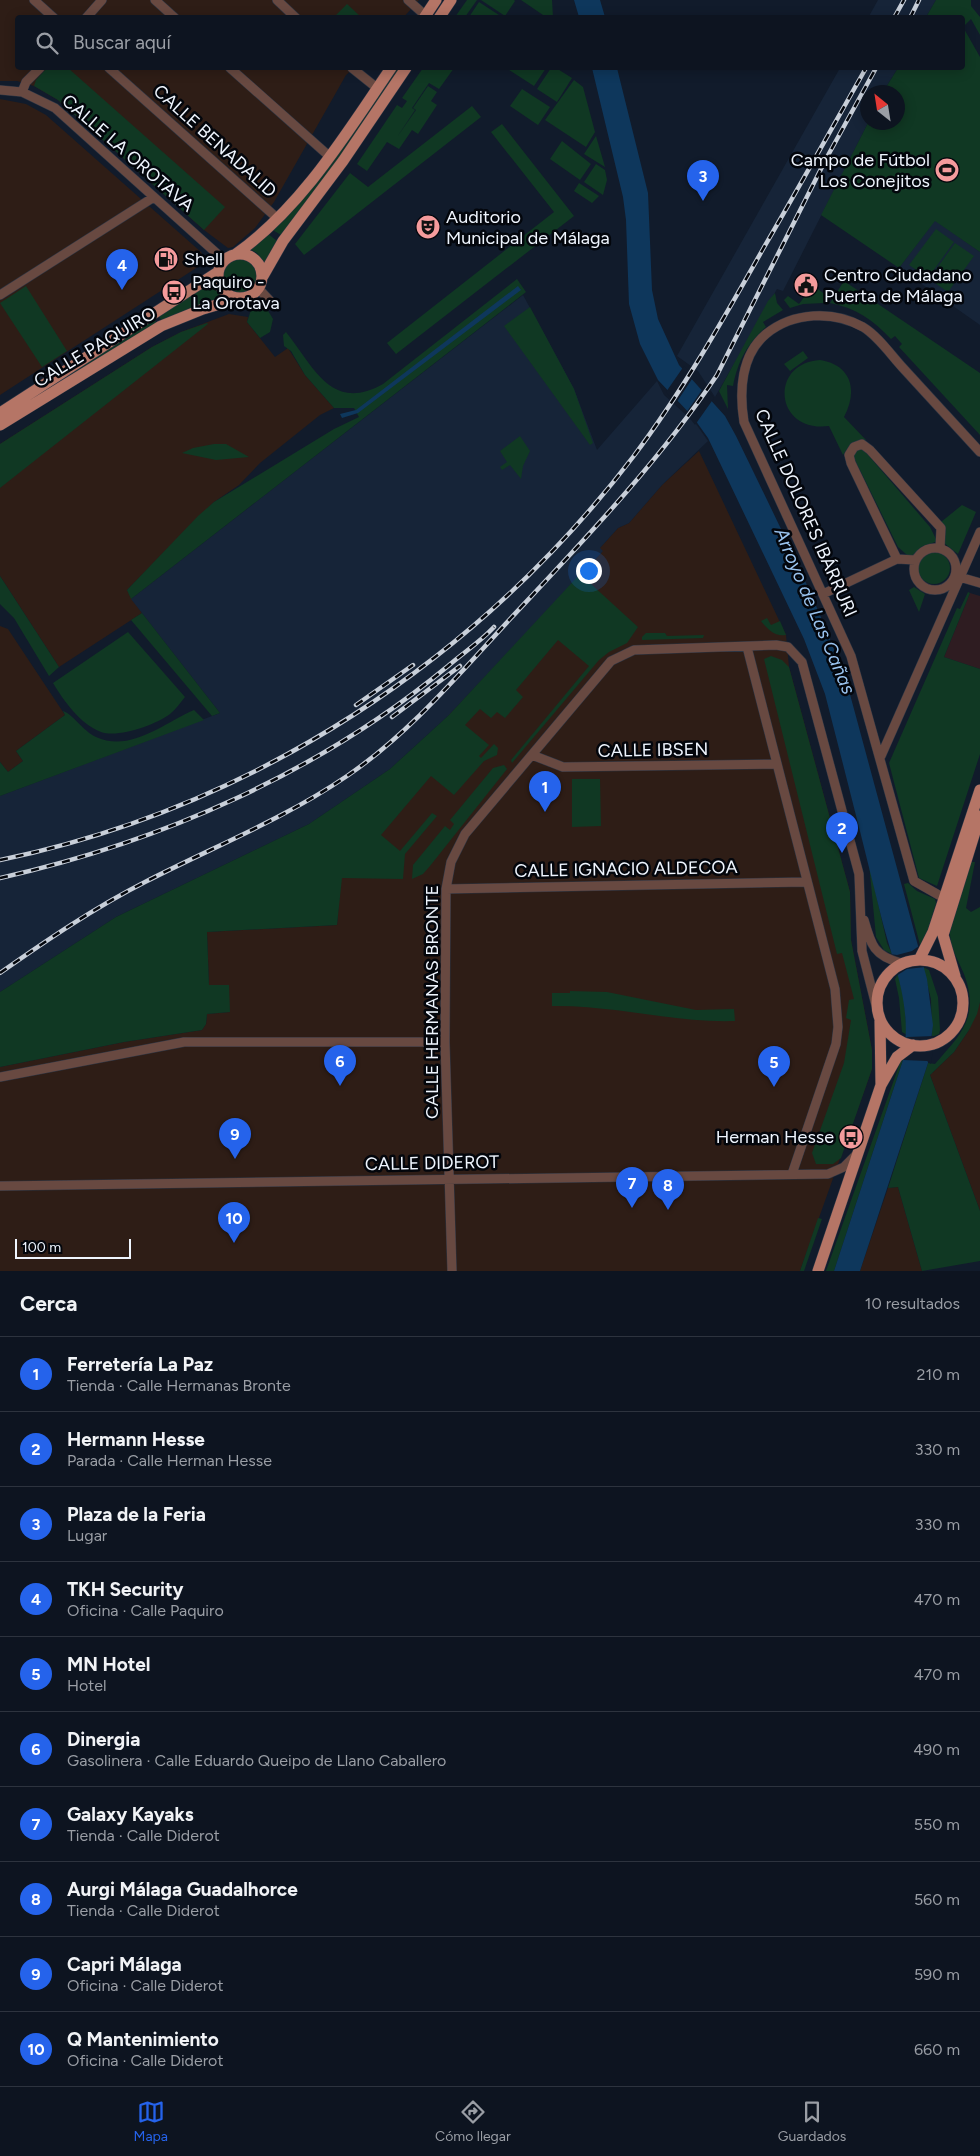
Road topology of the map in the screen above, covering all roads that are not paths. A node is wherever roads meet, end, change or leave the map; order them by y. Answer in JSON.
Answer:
{"nodes":[{"id":1,"x":34,"y":0,"type":"edge"},
{"id":2,"x":102,"y":0,"type":"edge"},
{"id":3,"x":155,"y":0,"type":"edge"},
{"id":4,"x":276,"y":0,"type":"edge"},
{"id":5,"x":408,"y":0,"type":"edge"},
{"id":6,"x":436,"y":0,"type":"edge"},
{"id":7,"x":451,"y":0,"type":"edge"},
{"id":8,"x":51,"y":15,"type":"edge"},
{"id":9,"x":89,"y":15,"type":"edge"},
{"id":10,"x":172,"y":15,"type":"edge"},
{"id":11,"x":293,"y":15,"type":"edge"},
{"id":12,"x":423,"y":15,"type":"edge"},
{"id":13,"x":426,"y":15,"type":"edge"},
{"id":14,"x":442,"y":15,"type":"edge"},
{"id":15,"x":38,"y":70,"type":"edge"},
{"id":16,"x":111,"y":70,"type":"edge"},
{"id":17,"x":232,"y":70,"type":"edge"},
{"id":18,"x":354,"y":70,"type":"edge"},
{"id":19,"x":390,"y":70,"type":"edge"},
{"id":20,"x":405,"y":70,"type":"edge"},
{"id":21,"x":377,"y":88,"type":"junction"},
{"id":22,"x":0,"y":90,"type":"edge"},
{"id":23,"x":22,"y":92,"type":"junction"},
{"id":24,"x":329,"y":156,"type":"junction"},
{"id":25,"x":154,"y":197,"type":"junction"},
{"id":26,"x":277,"y":218,"type":"junction"},
{"id":27,"x":236,"y":254,"type":"junction"},
{"id":28,"x":224,"y":260,"type":"junction"},
{"id":29,"x":218,"y":272,"type":"junction"},
{"id":30,"x":263,"y":276,"type":"junction"},
{"id":31,"x":258,"y":288,"type":"junction"},
{"id":32,"x":0,"y":295,"type":"edge"},
{"id":33,"x":240,"y":298,"type":"junction"},
{"id":34,"x":273,"y":304,"type":"dead end"},
{"id":35,"x":0,"y":413,"type":"edge"},
{"id":36,"x":0,"y":425,"type":"edge"},
{"id":37,"x":980,"y":452,"type":"edge"},
{"id":38,"x":980,"y":532,"type":"edge"},
{"id":39,"x":940,"y":548,"type":"junction"},
{"id":40,"x":896,"y":559,"type":"junction"},
{"id":41,"x":915,"y":560,"type":"junction"},
{"id":42,"x":958,"y":576,"type":"junction"},
{"id":43,"x":980,"y":583,"type":"edge"},
{"id":44,"x":823,"y":594,"type":"junction"},
{"id":45,"x":747,"y":647,"type":"junction"},
{"id":46,"x":532,"y":755,"type":"junction"},
{"id":47,"x":881,"y":756,"type":"junction"},
{"id":48,"x":776,"y":764,"type":"junction"},
{"id":49,"x":980,"y":792,"type":"edge"},
{"id":50,"x":980,"y":816,"type":"edge"},
{"id":51,"x":807,"y":882,"type":"junction"},
{"id":52,"x":446,"y":889,"type":"junction"},
{"id":53,"x":944,"y":898,"type":"junction"},
{"id":54,"x":862,"y":914,"type":"junction"},
{"id":55,"x":922,"y":958,"type":"junction"},
{"id":56,"x":896,"y":964,"type":"junction"},
{"id":57,"x":956,"y":980,"type":"junction"},
{"id":58,"x":879,"y":1016,"type":"junction"},
{"id":59,"x":445,"y":1042,"type":"junction"},
{"id":60,"x":908,"y":1047,"type":"junction"},
{"id":61,"x":0,"y":1077,"type":"edge"},
{"id":62,"x":881,"y":1085,"type":"junction"},
{"id":63,"x":857,"y":1154,"type":"junction"},
{"id":64,"x":792,"y":1174,"type":"junction"},
{"id":65,"x":451,"y":1179,"type":"junction"},
{"id":66,"x":0,"y":1186,"type":"edge"},
{"id":67,"x":452,"y":1271,"type":"edge"},
{"id":68,"x":818,"y":1271,"type":"edge"}],
"edges":[{"from":1,"to":8,"type":"street"},
{"from":2,"to":9,"type":"street"},
{"from":3,"to":10,"type":"street"},
{"from":4,"to":11,"type":"street"},
{"from":5,"to":12,"type":"street"},
{"from":6,"to":13,"type":"main road"},
{"from":7,"to":14,"type":"main road"},
{"from":15,"to":23,"type":"street"},
{"from":16,"to":26,"type":"street","name":"CALLE BENADALID"},
{"from":17,"to":24,"type":"street"},
{"from":18,"to":21,"type":"street"},
{"from":19,"to":21,"type":"main road"},
{"from":20,"to":30,"type":"main road"},
{"from":21,"to":24,"type":"main road"},
{"from":22,"to":23,"type":"street","name":"CALLE LA OROTAVA"},
{"from":23,"to":25,"type":"street","name":"CALLE LA OROTAVA"},
{"from":24,"to":26,"type":"main road"},
{"from":25,"to":28,"type":"street","name":"CALLE LA OROTAVA"},
{"from":25,"to":32,"type":"street"},
{"from":26,"to":27,"type":"main road"},
{"from":27,"to":28,"type":"main road"},
{"from":27,"to":30,"type":"main road"},
{"from":28,"to":29,"type":"main road"},
{"from":29,"to":33,"type":"main road"},
{"from":29,"to":35,"type":"main road","name":"CALLE PAQUIRO"},
{"from":30,"to":31,"type":"main road"},
{"from":31,"to":33,"type":"main road"},
{"from":31,"to":34,"type":"street"},
{"from":33,"to":36,"type":"main road","name":"CALLE PAQUIRO"},
{"from":37,"to":44,"type":"street","name":"CALLE DOLORES IBÁRRURI"},
{"from":38,"to":42,"type":"street"},
{"from":39,"to":40,"type":"street"},
{"from":39,"to":41,"type":"street"},
{"from":39,"to":42,"type":"street"},
{"from":40,"to":41,"type":"street"},
{"from":40,"to":44,"type":"street"},
{"from":41,"to":42,"type":"street"},
{"from":42,"to":43,"type":"street"},
{"from":42,"to":47,"type":"street"},
{"from":44,"to":47,"type":"street","name":"CALLE DOLORES IBÁRRURI"},
{"from":45,"to":46,"type":"street","name":"CALLE HERMANAS BRONTE"},
{"from":45,"to":48,"type":"street"},
{"from":45,"to":54,"type":"street","name":"CALLE HERMANAS BRONTE"},
{"from":46,"to":48,"type":"street","name":"CALLE IBSEN"},
{"from":46,"to":52,"type":"street","name":"CALLE HERMANAS BRONTE"},
{"from":47,"to":53,"type":"street","name":"CALLE DOLORES IBÁRRURI"},
{"from":48,"to":51,"type":"street"},
{"from":49,"to":53,"type":"main road"},
{"from":50,"to":57,"type":"main road"},
{"from":51,"to":52,"type":"street","name":"CALLE IGNACIO ALDECOA"},
{"from":51,"to":64,"type":"street"},
{"from":52,"to":59,"type":"street","name":"CALLE HERMANAS BRONTE"},
{"from":53,"to":55,"type":"main road"},
{"from":54,"to":56,"type":"street"},
{"from":54,"to":58,"type":"street"},
{"from":55,"to":56,"type":"main road"},
{"from":55,"to":57,"type":"main road"},
{"from":56,"to":58,"type":"main road"},
{"from":57,"to":60,"type":"main road"},
{"from":58,"to":60,"type":"main road"},
{"from":58,"to":62,"type":"main road"},
{"from":59,"to":61,"type":"street"},
{"from":59,"to":65,"type":"street","name":"CALLE HERMANAS BRONTE"},
{"from":60,"to":62,"type":"main road"},
{"from":62,"to":63,"type":"main road"},
{"from":63,"to":64,"type":"street","name":"CALLE DIDEROT"},
{"from":63,"to":68,"type":"main road"},
{"from":64,"to":65,"type":"street","name":"CALLE DIDEROT"},
{"from":65,"to":66,"type":"street","name":"CALLE DIDEROT"},
{"from":65,"to":67,"type":"street","name":"CALLE HERMANAS BRONTE"}]}
